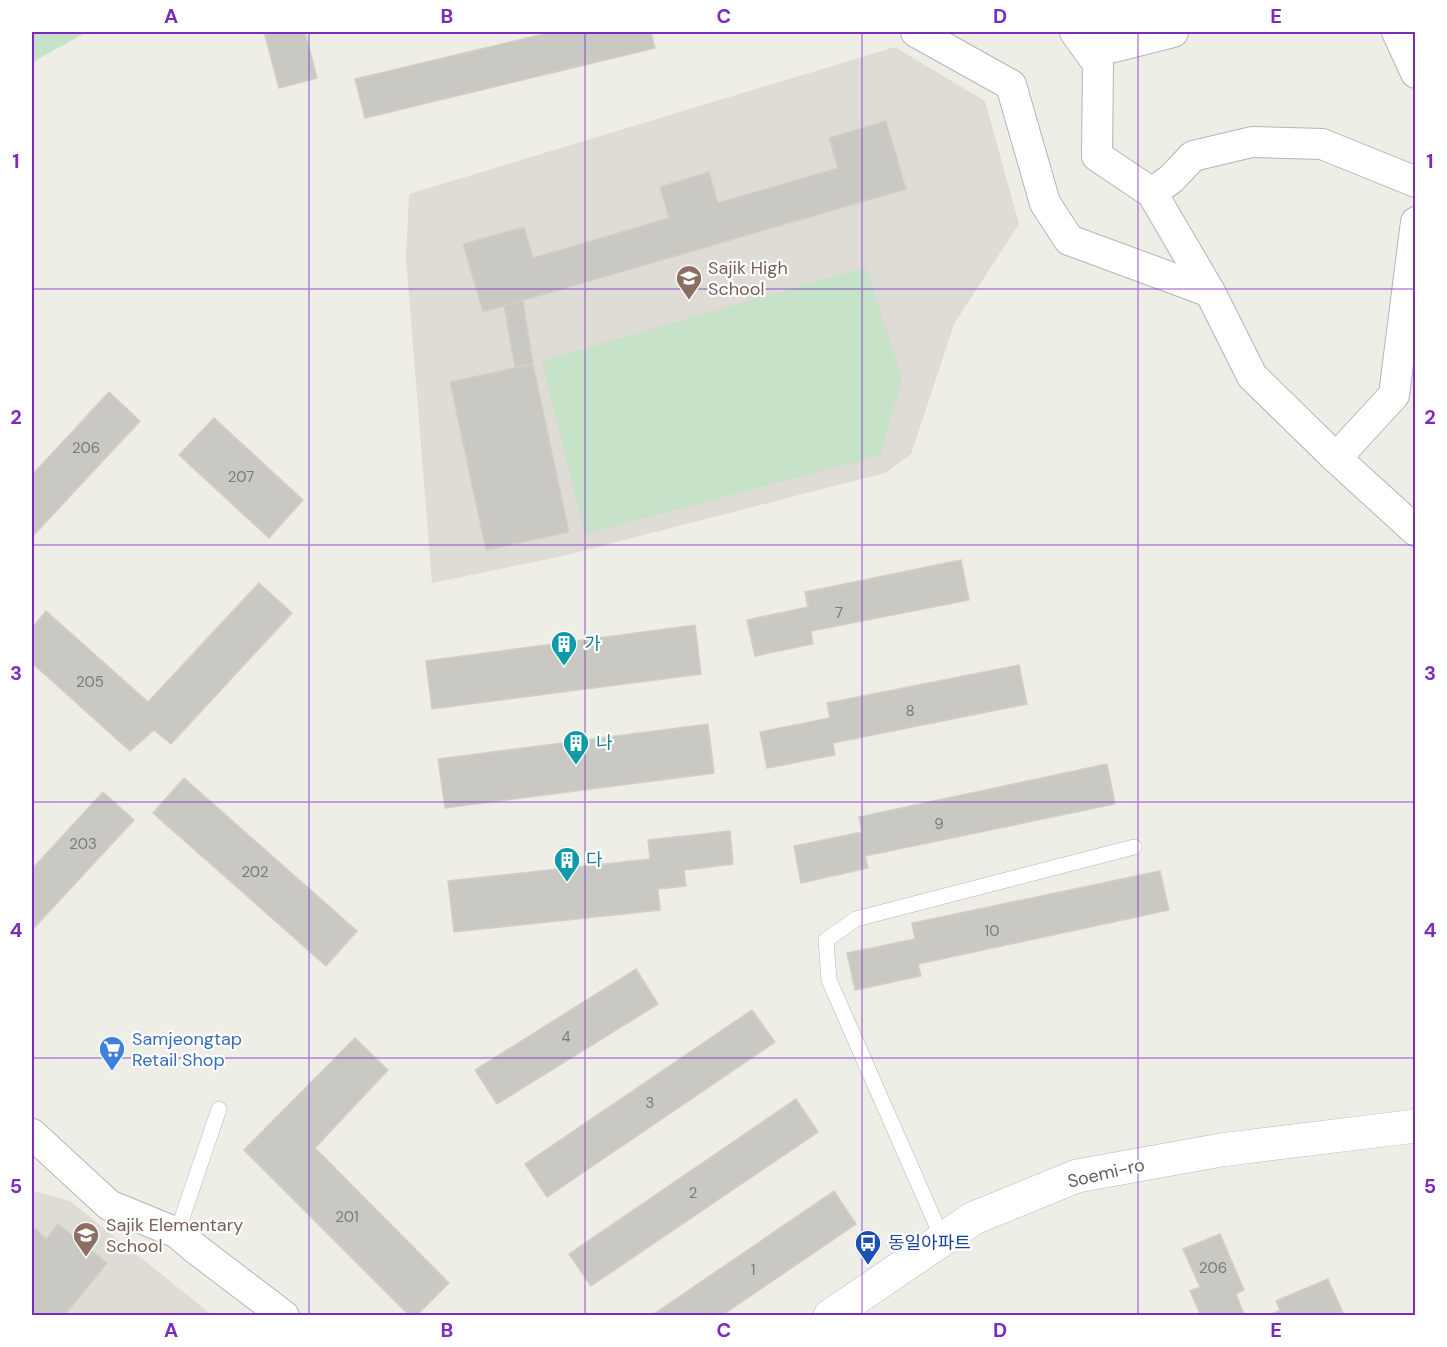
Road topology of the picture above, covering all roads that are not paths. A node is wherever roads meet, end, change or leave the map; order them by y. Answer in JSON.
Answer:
{"nodes":[{"id":1,"x":916,"y":32,"type":"edge"},
{"id":2,"x":1173,"y":32,"type":"edge"},
{"id":3,"x":1397,"y":32,"type":"edge"},
{"id":4,"x":1082,"y":41,"type":"edge"},
{"id":5,"x":1416,"y":73,"type":"edge"},
{"id":6,"x":1416,"y":182,"type":"edge"},
{"id":7,"x":1152,"y":193,"type":"junction"},
{"id":8,"x":1416,"y":222,"type":"edge"},
{"id":9,"x":1210,"y":292,"type":"junction"},
{"id":10,"x":1335,"y":458,"type":"junction"},
{"id":11,"x":1416,"y":531,"type":"edge"},
{"id":12,"x":1134,"y":847,"type":"dead end"},
{"id":13,"x":219,"y":1109,"type":"dead end"},
{"id":14,"x":1416,"y":1126,"type":"edge"},
{"id":15,"x":32,"y":1134,"type":"edge"},
{"id":16,"x":177,"y":1233,"type":"junction"},
{"id":17,"x":943,"y":1239,"type":"junction"},
{"id":18,"x":284,"y":1316,"type":"edge"},
{"id":19,"x":830,"y":1316,"type":"edge"}],
"edges":[{"from":1,"to":9,"type":"street"},
{"from":2,"to":4,"type":"street"},
{"from":3,"to":5,"type":"street"},
{"from":4,"to":7,"type":"street"},
{"from":6,"to":7,"type":"street"},
{"from":7,"to":9,"type":"street"},
{"from":8,"to":10,"type":"street"},
{"from":9,"to":10,"type":"street"},
{"from":10,"to":11,"type":"street"},
{"from":12,"to":17,"type":"lane"},
{"from":13,"to":16,"type":"lane"},
{"from":14,"to":17,"type":"main road","name":"Soemi-ro"},
{"from":15,"to":16,"type":"street"},
{"from":16,"to":18,"type":"street"},
{"from":17,"to":19,"type":"main road","name":"Soemi-ro"}]}
